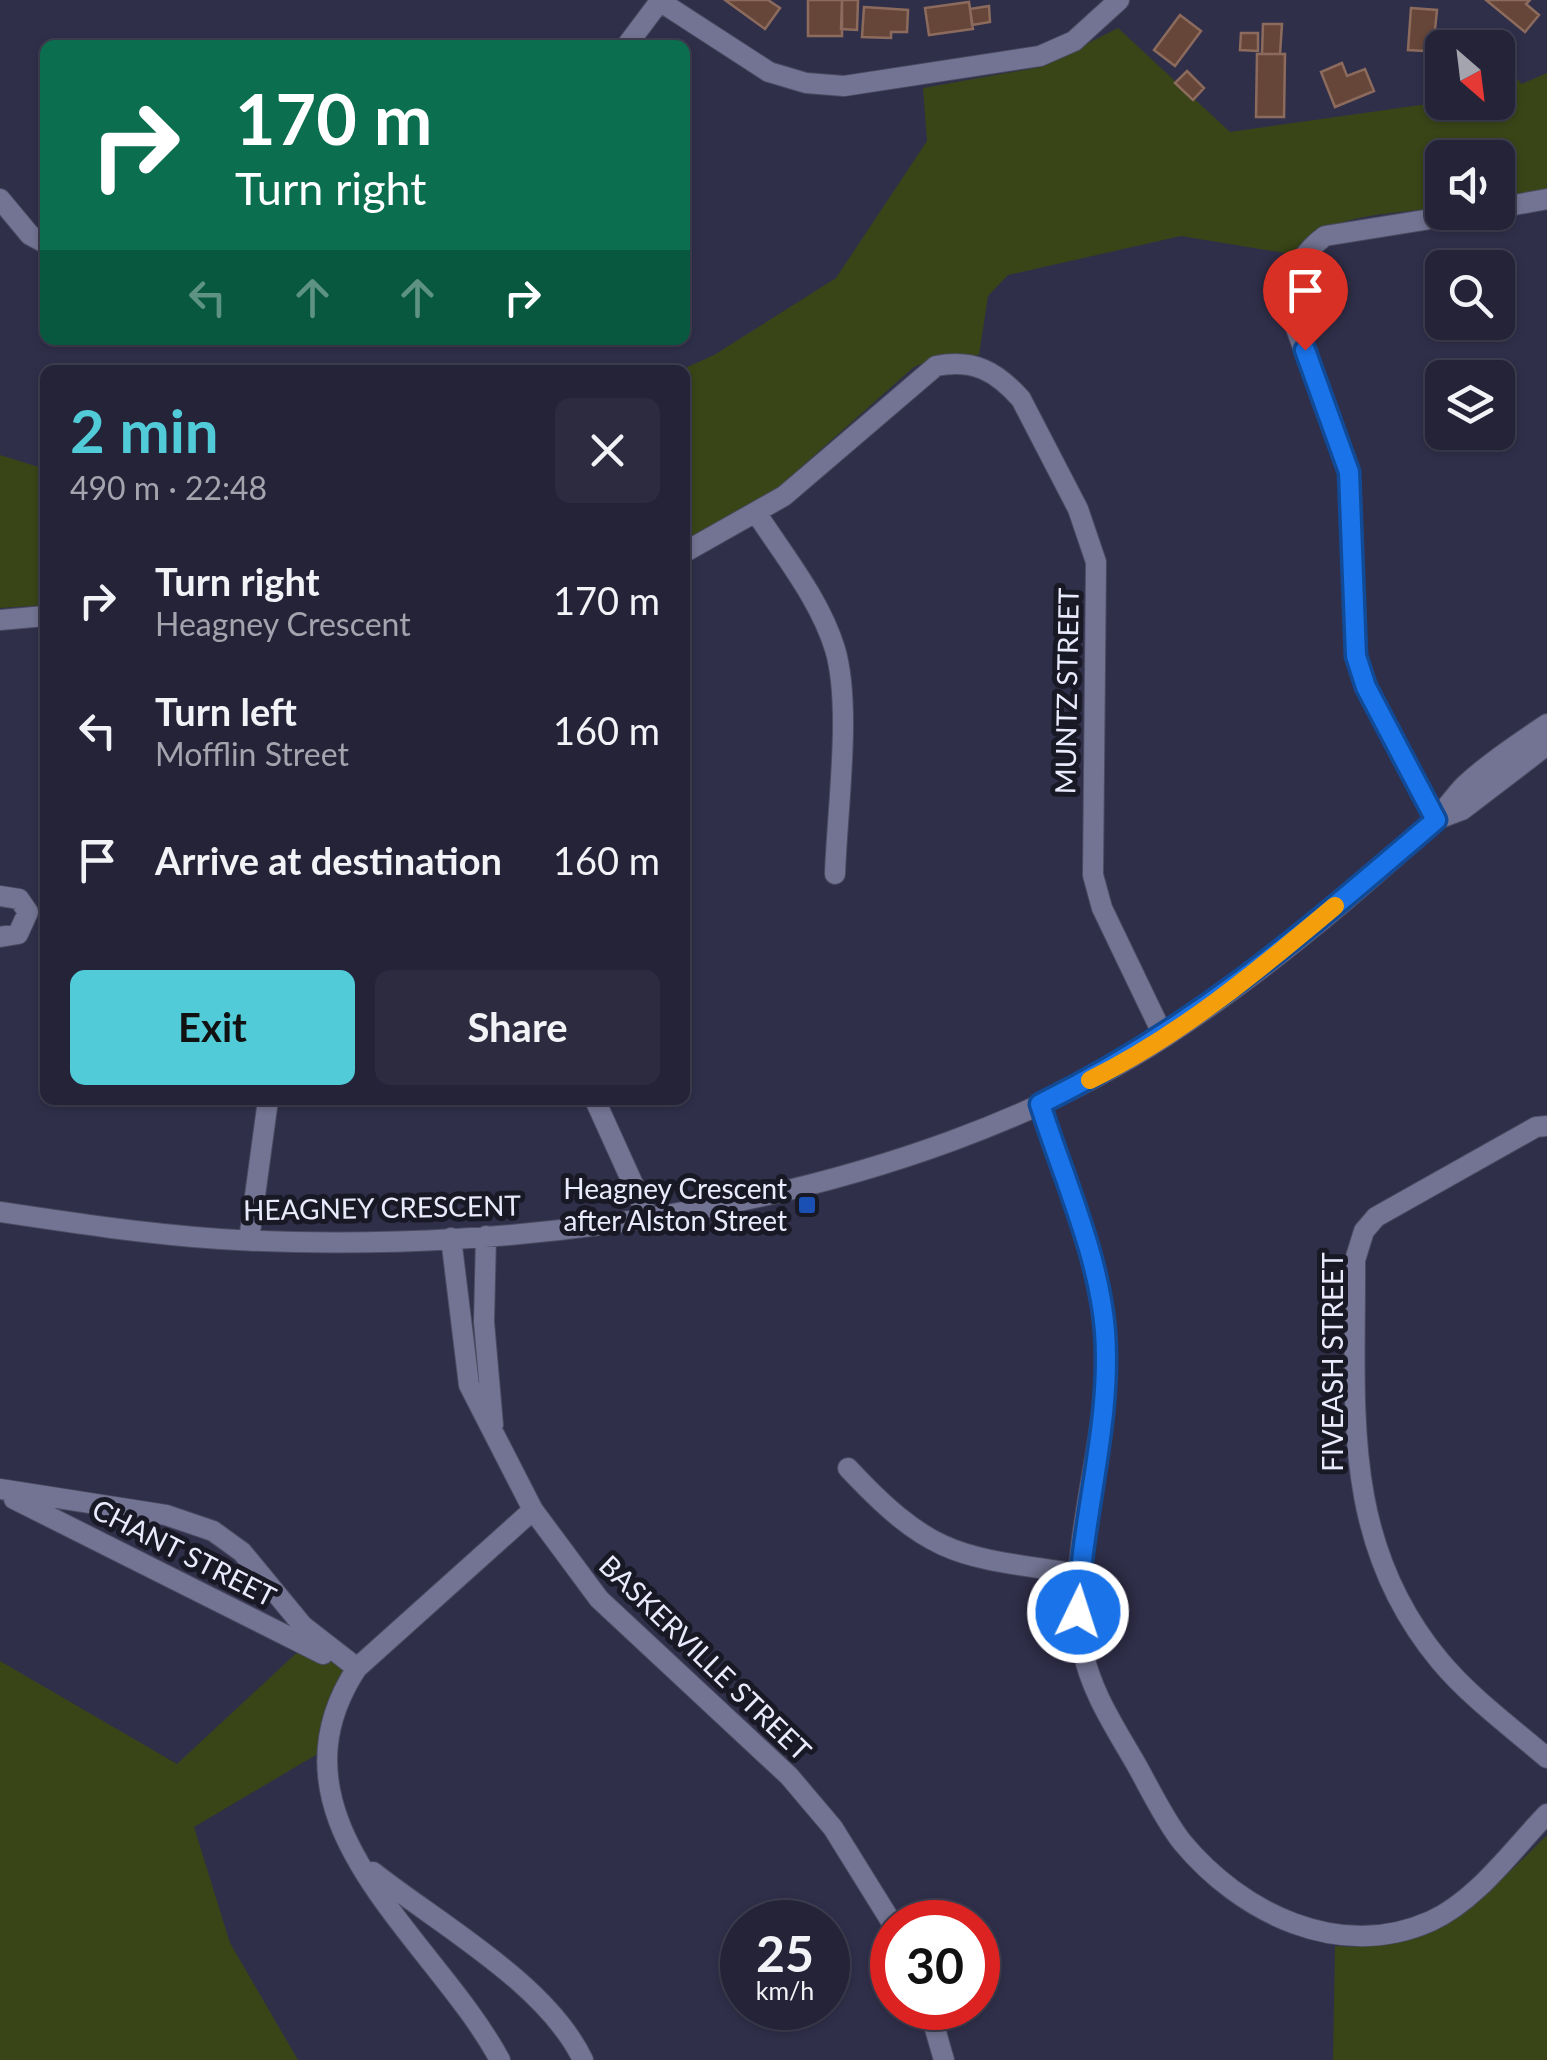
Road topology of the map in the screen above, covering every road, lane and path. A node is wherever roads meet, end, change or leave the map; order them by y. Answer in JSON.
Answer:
{"nodes":[{"id":1,"x":1119,"y":0,"type":"edge"},
{"id":2,"x":659,"y":1,"type":"edge"},
{"id":3,"x":631,"y":40,"type":"edge"},
{"id":4,"x":1547,"y":199,"type":"edge"},
{"id":5,"x":0,"y":200,"type":"edge"},
{"id":6,"x":1515,"y":205,"type":"edge"},
{"id":7,"x":1425,"y":220,"type":"edge"},
{"id":8,"x":40,"y":241,"type":"edge"},
{"id":9,"x":758,"y":514,"type":"junction"},
{"id":10,"x":690,"y":549,"type":"edge"},
{"id":11,"x":40,"y":616,"type":"edge"},
{"id":12,"x":0,"y":620,"type":"edge"},
{"id":13,"x":1547,"y":724,"type":"edge"},
{"id":14,"x":1547,"y":746,"type":"edge"},
{"id":15,"x":1506,"y":764,"type":"junction"},
{"id":16,"x":1436,"y":820,"type":"junction"},
{"id":17,"x":835,"y":874,"type":"dead end"},
{"id":18,"x":0,"y":896,"type":"edge"},
{"id":19,"x":0,"y":937,"type":"edge"},
{"id":20,"x":1164,"y":1037,"type":"junction"},
{"id":21,"x":1040,"y":1104,"type":"junction"},
{"id":22,"x":267,"y":1105,"type":"edge"},
{"id":23,"x":597,"y":1105,"type":"edge"},
{"id":24,"x":1547,"y":1126,"type":"edge"},
{"id":25,"x":0,"y":1212,"type":"edge"},
{"id":26,"x":648,"y":1216,"type":"junction"},
{"id":27,"x":486,"y":1236,"type":"junction"},
{"id":28,"x":451,"y":1238,"type":"junction"},
{"id":29,"x":249,"y":1240,"type":"junction"},
{"id":30,"x":493,"y":1425,"type":"junction"},
{"id":31,"x":848,"y":1468,"type":"dead end"},
{"id":32,"x":0,"y":1491,"type":"edge"},
{"id":33,"x":532,"y":1510,"type":"junction"},
{"id":34,"x":1079,"y":1574,"type":"junction"},
{"id":35,"x":351,"y":1663,"type":"junction"},
{"id":36,"x":1547,"y":1758,"type":"edge"},
{"id":37,"x":1547,"y":1814,"type":"edge"},
{"id":38,"x":356,"y":1859,"type":"junction"},
{"id":39,"x":878,"y":1900,"type":"edge"},
{"id":40,"x":935,"y":2030,"type":"edge"},
{"id":41,"x":500,"y":2060,"type":"edge"},
{"id":42,"x":583,"y":2060,"type":"edge"},
{"id":43,"x":944,"y":2060,"type":"edge"}],
"edges":[{"from":1,"to":2,"type":"street"},
{"from":2,"to":3,"type":"street"},
{"from":4,"to":6,"type":"street"},
{"from":5,"to":8,"type":"street"},
{"from":7,"to":16,"type":"street"},
{"from":9,"to":10,"type":"street","name":"MUNTZ STREET"},
{"from":9,"to":17,"type":"street"},
{"from":9,"to":20,"type":"street","name":"MUNTZ STREET"},
{"from":11,"to":12,"type":"street"},
{"from":13,"to":15,"type":"street","name":"HEAGNEY CRESCENT"},
{"from":14,"to":15,"type":"street","name":"HEAGNEY CRESCENT"},
{"from":15,"to":16,"type":"street","name":"HEAGNEY CRESCENT"},
{"from":16,"to":20,"type":"street","name":"HEAGNEY CRESCENT"},
{"from":18,"to":19,"type":"street"},
{"from":20,"to":21,"type":"street","name":"HEAGNEY CRESCENT"},
{"from":21,"to":26,"type":"street","name":"HEAGNEY CRESCENT"},
{"from":21,"to":34,"type":"street"},
{"from":22,"to":29,"type":"street"},
{"from":23,"to":26,"type":"street"},
{"from":24,"to":36,"type":"street","name":"FIVEASH STREET"},
{"from":25,"to":29,"type":"street","name":"HEAGNEY CRESCENT"},
{"from":26,"to":27,"type":"street","name":"HEAGNEY CRESCENT"},
{"from":27,"to":28,"type":"street","name":"HEAGNEY CRESCENT"},
{"from":27,"to":30,"type":"street","name":"BASKERVILLE STREET"},
{"from":28,"to":29,"type":"street","name":"HEAGNEY CRESCENT"},
{"from":28,"to":30,"type":"street","name":"BASKERVILLE STREET"},
{"from":30,"to":33,"type":"street","name":"BASKERVILLE STREET"},
{"from":31,"to":34,"type":"street"},
{"from":32,"to":35,"type":"street","name":"CHANT STREET"},
{"from":32,"to":35,"type":"street","name":"CHANT STREET"},
{"from":33,"to":35,"type":"street"},
{"from":33,"to":39,"type":"street","name":"BASKERVILLE STREET"},
{"from":34,"to":37,"type":"street"},
{"from":35,"to":38,"type":"street"},
{"from":38,"to":41,"type":"street"},
{"from":38,"to":42,"type":"street"},
{"from":40,"to":43,"type":"street"}]}
